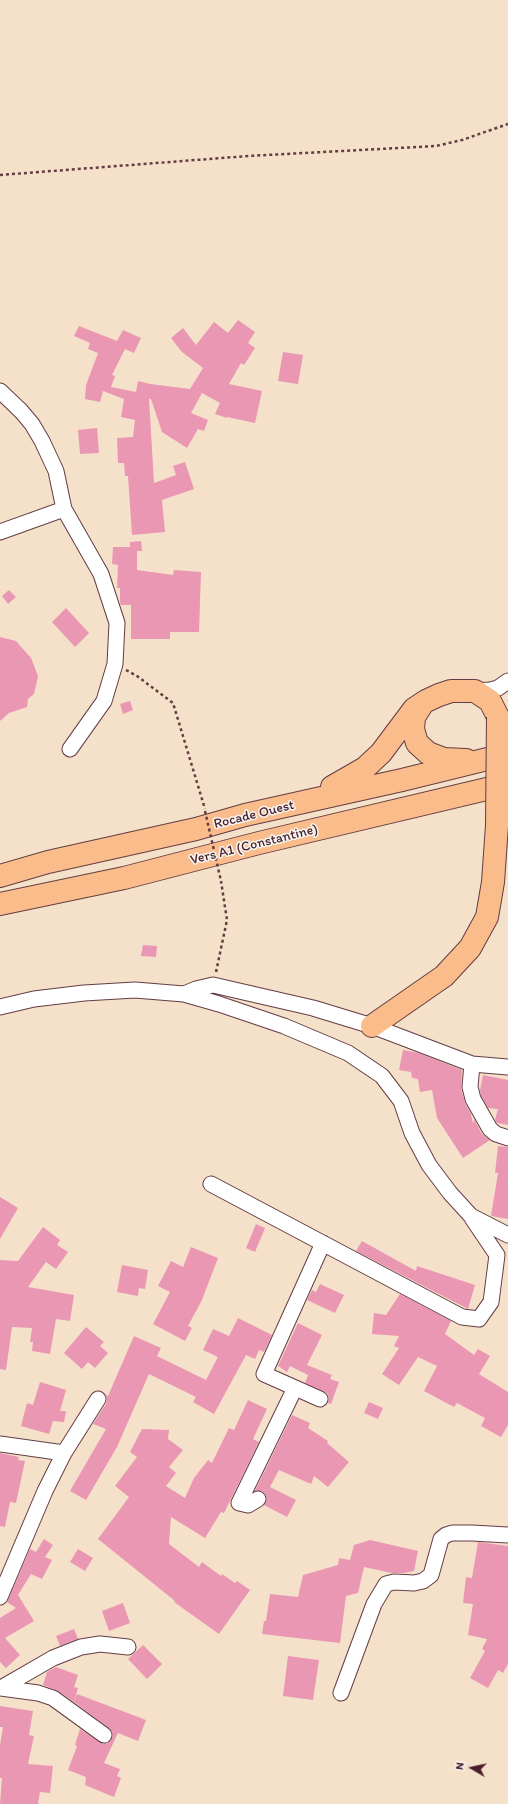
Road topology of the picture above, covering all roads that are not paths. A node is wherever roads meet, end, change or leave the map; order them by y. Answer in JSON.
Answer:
{"nodes":[{"id":1,"x":0,"y":391,"type":"edge"},
{"id":2,"x":64,"y":509,"type":"junction"},
{"id":3,"x":0,"y":532,"type":"edge"},
{"id":4,"x":508,"y":682,"type":"edge"},
{"id":5,"x":475,"y":691,"type":"junction"},
{"id":6,"x":426,"y":701,"type":"junction"},
{"id":7,"x":498,"y":717,"type":"junction"},
{"id":8,"x":70,"y":749,"type":"dead end"},
{"id":9,"x":508,"y":754,"type":"edge"},
{"id":10,"x":485,"y":759,"type":"junction"},
{"id":11,"x":508,"y":784,"type":"edge"},
{"id":12,"x":297,"y":805,"type":"junction"},
{"id":13,"x":0,"y":876,"type":"edge"},
{"id":14,"x":0,"y":904,"type":"edge"},
{"id":15,"x":184,"y":994,"type":"junction"},
{"id":16,"x":0,"y":1007,"type":"edge"},
{"id":17,"x":372,"y":1026,"type":"junction"},
{"id":18,"x":472,"y":1064,"type":"junction"},
{"id":19,"x":508,"y":1067,"type":"edge"},
{"id":20,"x":508,"y":1138,"type":"edge"},
{"id":21,"x":211,"y":1184,"type":"dead end"},
{"id":22,"x":471,"y":1216,"type":"junction"},
{"id":23,"x":508,"y":1235,"type":"edge"},
{"id":24,"x":322,"y":1243,"type":"junction"},
{"id":25,"x":295,"y":1388,"type":"junction"},
{"id":26,"x":98,"y":1399,"type":"dead end"},
{"id":27,"x":320,"y":1399,"type":"dead end"},
{"id":28,"x":0,"y":1444,"type":"edge"},
{"id":29,"x":64,"y":1453,"type":"junction"},
{"id":30,"x":258,"y":1499,"type":"dead end"},
{"id":31,"x":508,"y":1535,"type":"edge"},
{"id":32,"x":0,"y":1597,"type":"edge"},
{"id":33,"x":128,"y":1647,"type":"dead end"},
{"id":34,"x":0,"y":1688,"type":"edge"},
{"id":35,"x":341,"y":1693,"type":"dead end"},
{"id":36,"x":104,"y":1735,"type":"dead end"}],
"edges":[{"from":1,"to":2,"type":"street"},
{"from":2,"to":3,"type":"street"},
{"from":2,"to":8,"type":"street"},
{"from":4,"to":5,"type":"street"},
{"from":4,"to":7,"type":"street"},
{"from":5,"to":6,"type":"highway"},
{"from":5,"to":7,"type":"highway"},
{"from":6,"to":10,"type":"highway"},
{"from":6,"to":12,"type":"highway"},
{"from":7,"to":17,"type":"highway","bridge":true},
{"from":9,"to":10,"type":"highway","name":"Rocade Ouest"},
{"from":10,"to":12,"type":"highway","name":"Rocade Ouest"},
{"from":11,"to":14,"type":"highway","name":"Vers A1 (Constantine)"},
{"from":12,"to":13,"type":"highway","name":"Rocade Ouest"},
{"from":15,"to":16,"type":"street"},
{"from":15,"to":17,"type":"street"},
{"from":15,"to":22,"type":"street"},
{"from":17,"to":18,"type":"street"},
{"from":18,"to":19,"type":"street"},
{"from":18,"to":20,"type":"street"},
{"from":21,"to":24,"type":"street"},
{"from":22,"to":23,"type":"street"},
{"from":22,"to":24,"type":"street"},
{"from":24,"to":25,"type":"street"},
{"from":25,"to":27,"type":"street"},
{"from":25,"to":30,"type":"street"},
{"from":26,"to":29,"type":"street"},
{"from":28,"to":29,"type":"street"},
{"from":29,"to":32,"type":"street"},
{"from":31,"to":35,"type":"street"},
{"from":33,"to":34,"type":"street"},
{"from":34,"to":36,"type":"street"}]}
